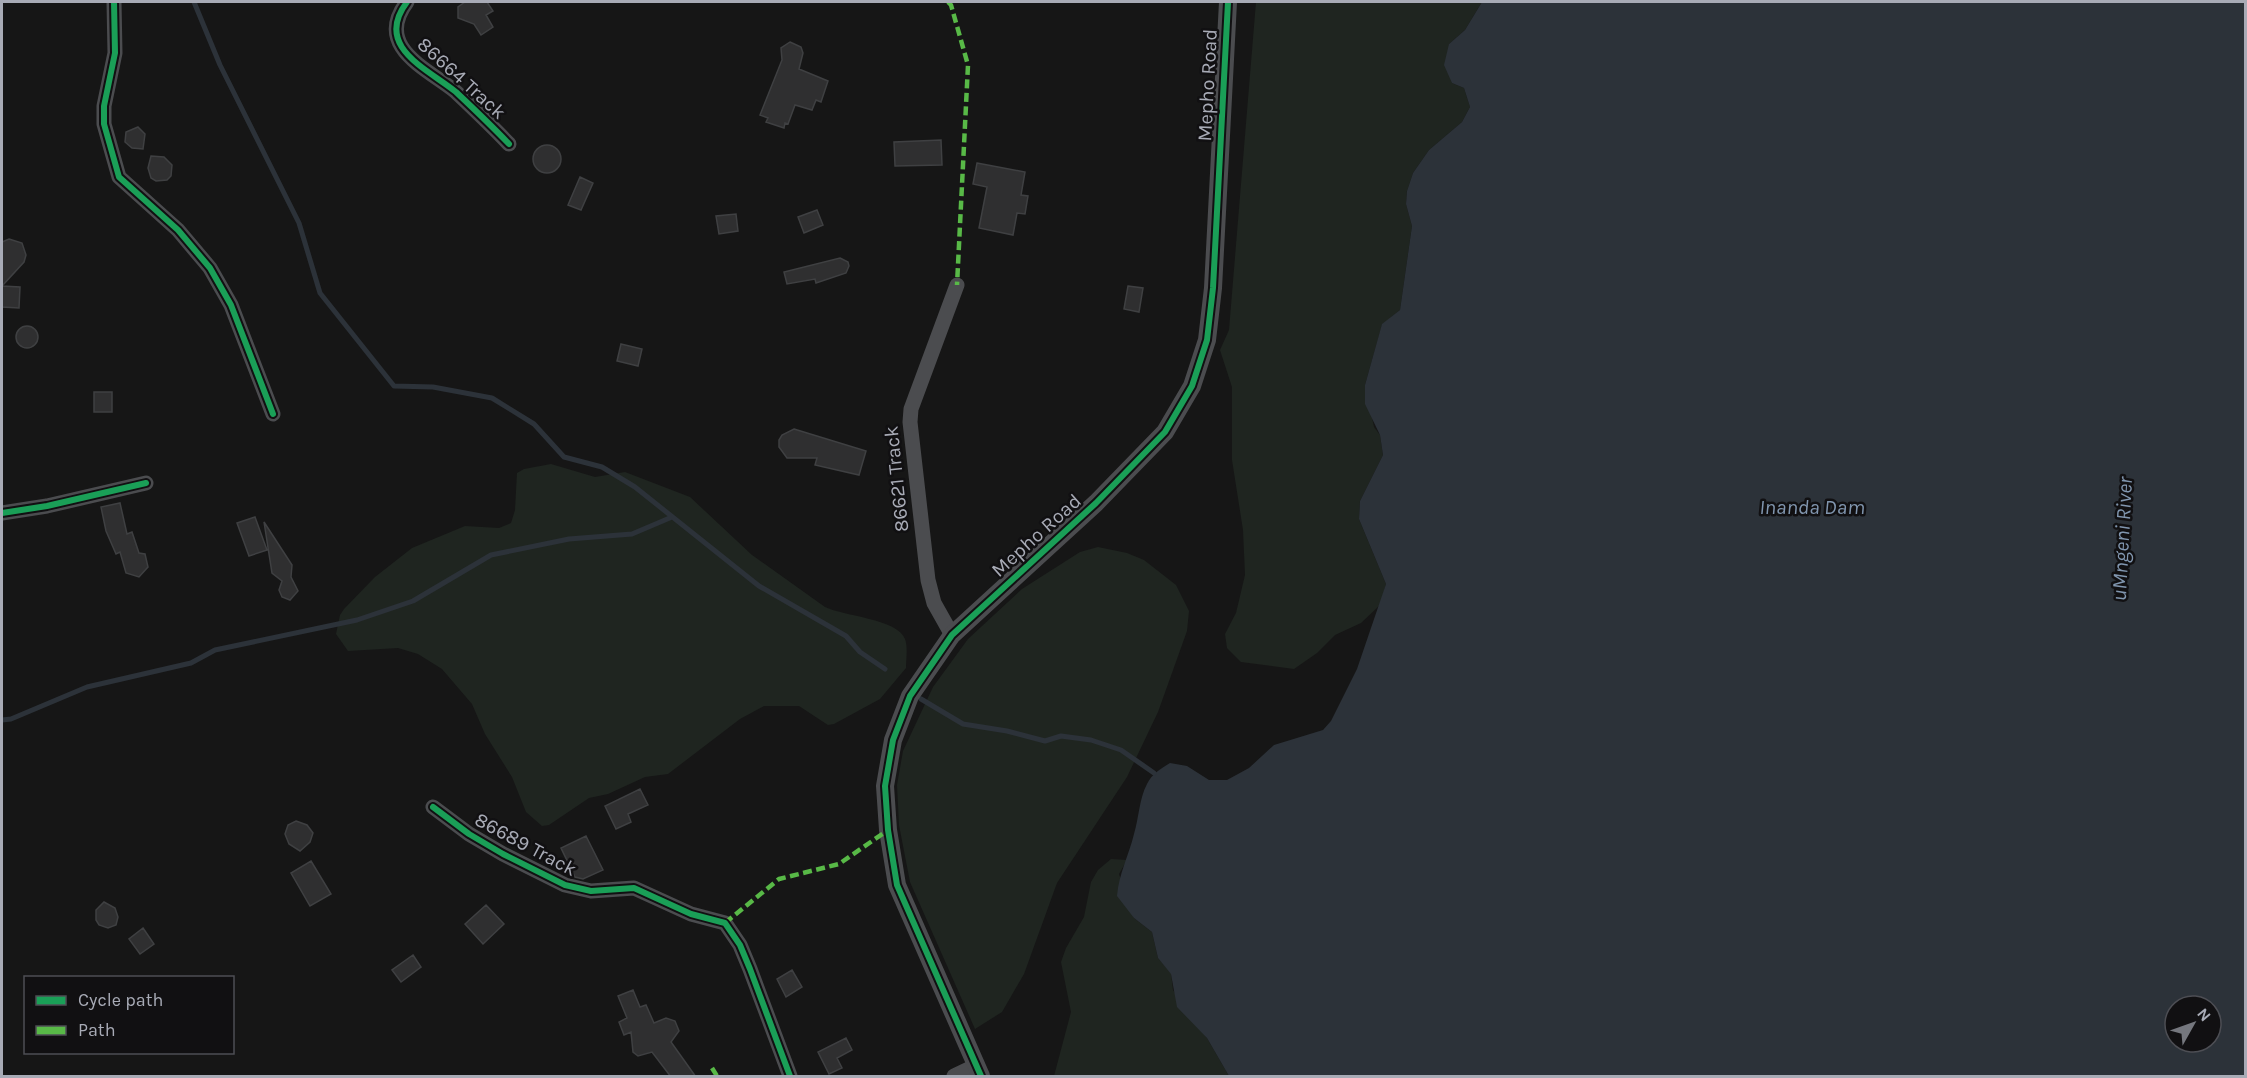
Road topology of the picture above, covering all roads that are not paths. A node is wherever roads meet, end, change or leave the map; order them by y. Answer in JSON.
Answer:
{"nodes":[{"id":1,"x":114,"y":2,"type":"edge"},
{"id":2,"x":407,"y":2,"type":"edge"},
{"id":3,"x":1228,"y":2,"type":"edge"},
{"id":4,"x":509,"y":144,"type":"dead end"},
{"id":5,"x":957,"y":285,"type":"dead end"},
{"id":6,"x":273,"y":414,"type":"dead end"},
{"id":7,"x":146,"y":483,"type":"dead end"},
{"id":8,"x":2,"y":513,"type":"edge"},
{"id":9,"x":952,"y":635,"type":"junction"},
{"id":10,"x":433,"y":807,"type":"dead end"},
{"id":11,"x":978,"y":1071,"type":"edge"},
{"id":12,"x":790,"y":1077,"type":"edge"},
{"id":13,"x":954,"y":1077,"type":"edge"}],
"edges":[{"from":1,"to":6,"type":"street"},
{"from":2,"to":4,"type":"street","name":"86664 Track"},
{"from":3,"to":9,"type":"street","name":"Mepho Road"},
{"from":5,"to":9,"type":"street","name":"86621 Track"},
{"from":7,"to":8,"type":"street"},
{"from":9,"to":11,"type":"street","name":"Mepho Road"},
{"from":10,"to":12,"type":"street","name":"86689 Track"},
{"from":11,"to":13,"type":"street"}]}
